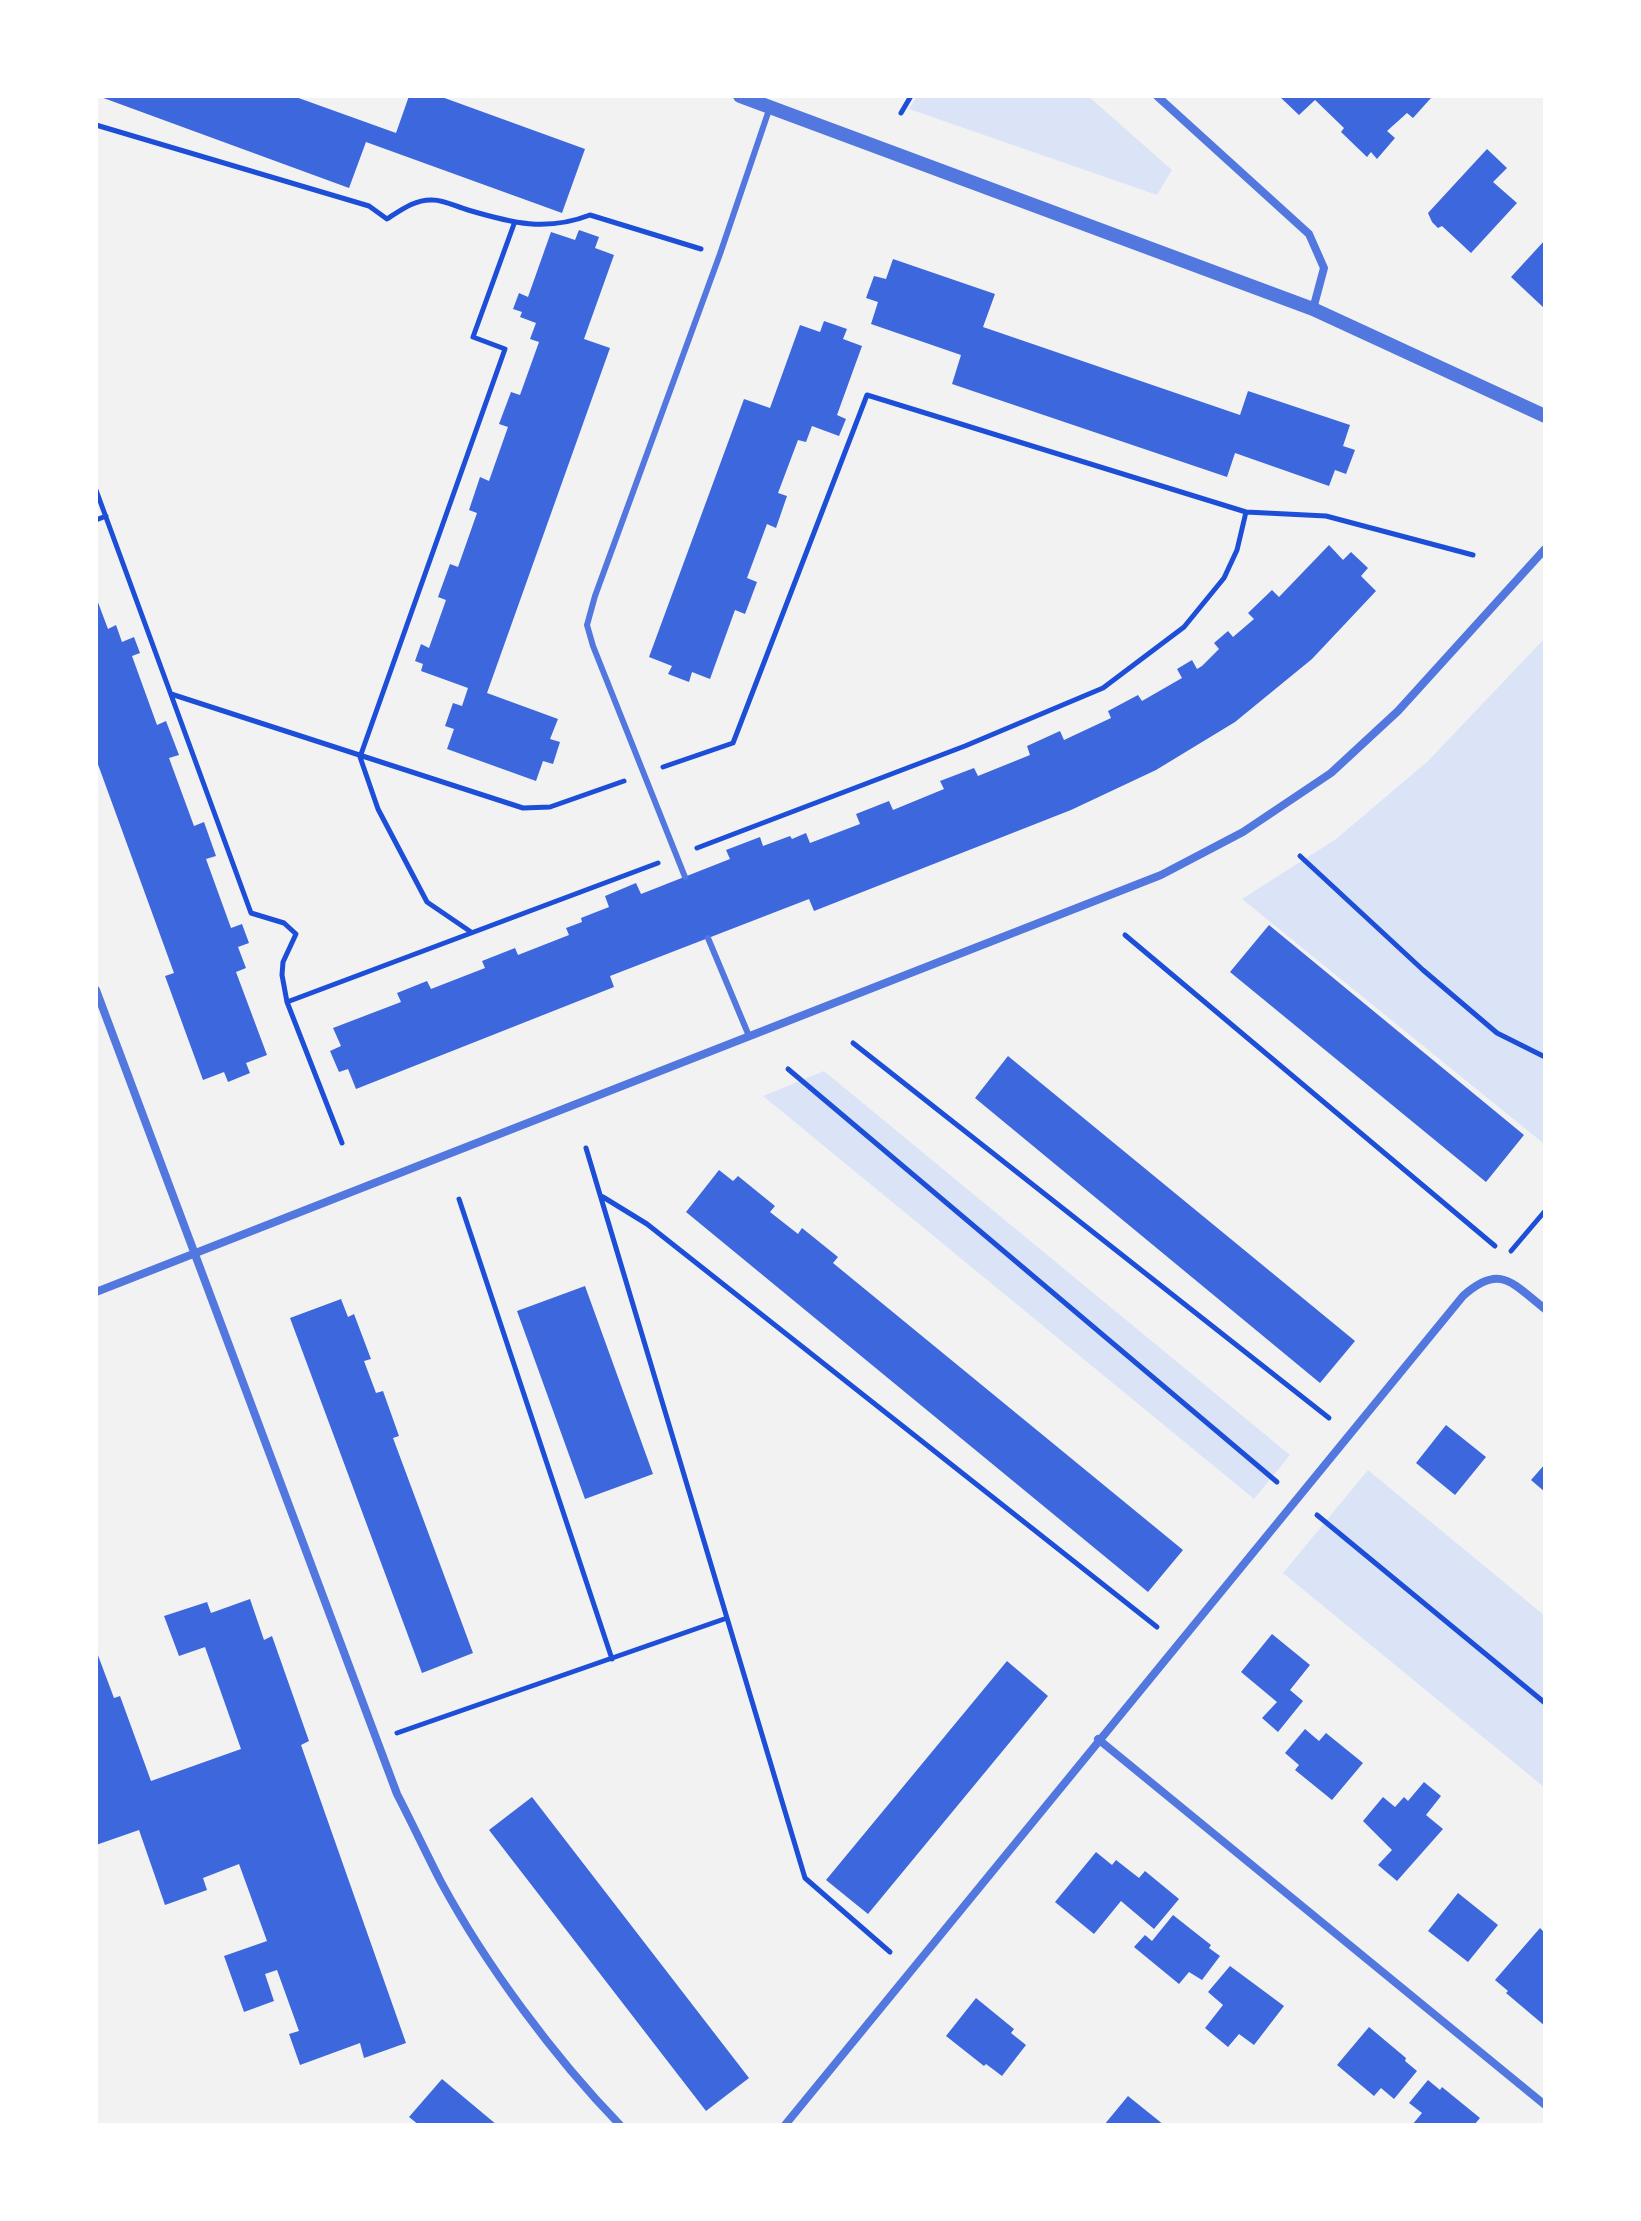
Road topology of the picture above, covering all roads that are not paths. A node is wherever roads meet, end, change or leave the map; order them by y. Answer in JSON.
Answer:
{"nodes":[{"id":1,"x":740,"y":96,"type":"edge"},
{"id":2,"x":1157,"y":96,"type":"edge"},
{"id":3,"x":770,"y":107,"type":"junction"},
{"id":4,"x":1313,"y":309,"type":"junction"},
{"id":5,"x":1545,"y":416,"type":"edge"},
{"id":6,"x":1545,"y":549,"type":"edge"},
{"id":7,"x":685,"y":877,"type":"dead end"},
{"id":8,"x":708,"y":938,"type":"dead end"},
{"id":9,"x":96,"y":990,"type":"edge"},
{"id":10,"x":749,"y":1036,"type":"junction"},
{"id":11,"x":194,"y":1255,"type":"junction"},
{"id":12,"x":96,"y":1292,"type":"edge"},
{"id":13,"x":1545,"y":1309,"type":"edge"},
{"id":14,"x":1098,"y":1739,"type":"junction"},
{"id":15,"x":1545,"y":2105,"type":"edge"},
{"id":16,"x":620,"y":2125,"type":"edge"},
{"id":17,"x":785,"y":2125,"type":"edge"}],
"edges":[{"from":1,"to":3,"type":"street"},
{"from":2,"to":4,"type":"street"},
{"from":3,"to":4,"type":"street"},
{"from":3,"to":7,"type":"lane"},
{"from":4,"to":5,"type":"street"},
{"from":6,"to":10,"type":"street"},
{"from":8,"to":10,"type":"lane"},
{"from":9,"to":11,"type":"street"},
{"from":10,"to":11,"type":"street"},
{"from":11,"to":12,"type":"street"},
{"from":11,"to":16,"type":"street"},
{"from":13,"to":14,"type":"street"},
{"from":14,"to":15,"type":"street"},
{"from":14,"to":17,"type":"street"}]}
